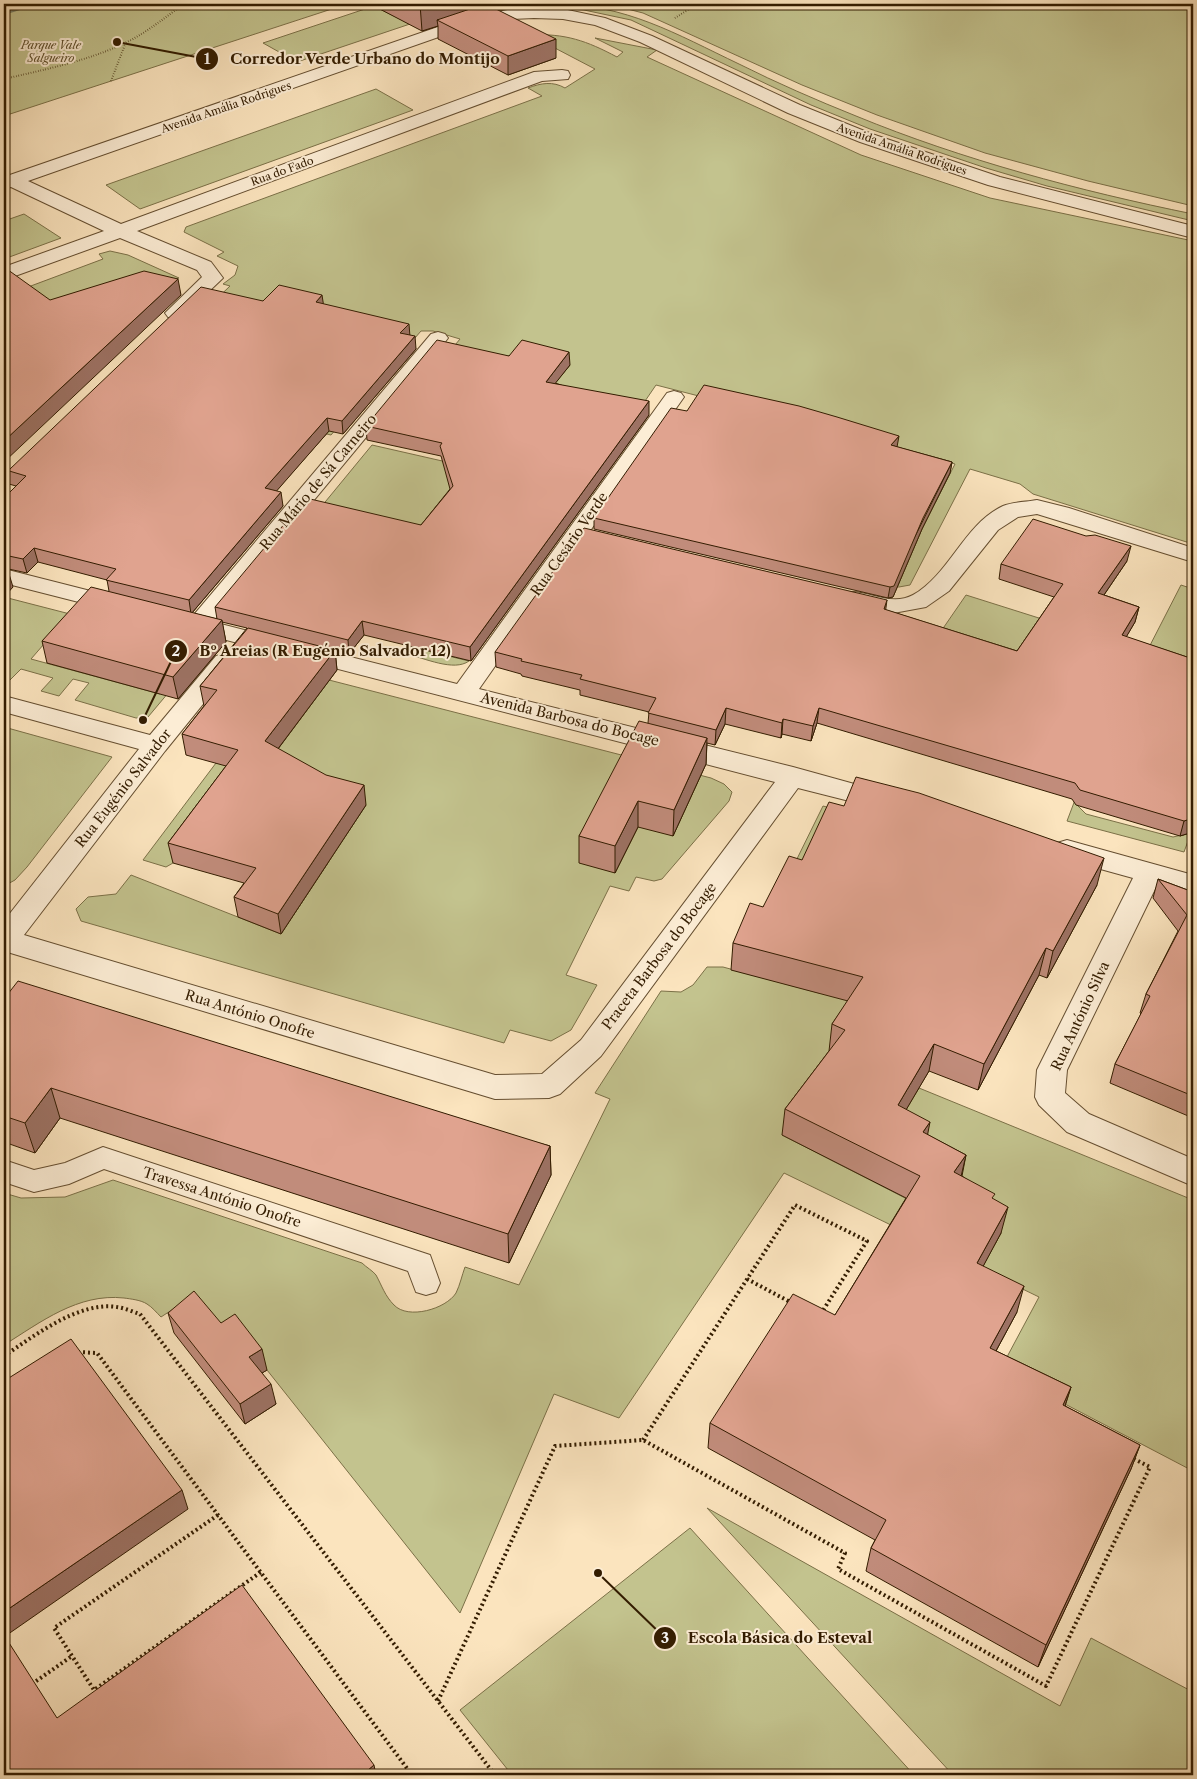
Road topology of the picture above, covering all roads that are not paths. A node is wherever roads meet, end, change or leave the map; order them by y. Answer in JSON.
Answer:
{"nodes":[{"id":1,"x":562,"y":75,"type":"dead end"},
{"id":2,"x":215,"y":118,"type":"junction"},
{"id":3,"x":9,"y":187,"type":"edge"},
{"id":4,"x":34,"y":190,"type":"junction"},
{"id":5,"x":120,"y":231,"type":"junction"},
{"id":6,"x":1193,"y":232,"type":"edge"},
{"id":7,"x":4,"y":274,"type":"edge"},
{"id":8,"x":162,"y":326,"type":"edge"},
{"id":9,"x":438,"y":338,"type":"edge"},
{"id":10,"x":674,"y":396,"type":"dead end"},
{"id":11,"x":1193,"y":554,"type":"edge"},
{"id":12,"x":4,"y":576,"type":"edge"},
{"id":13,"x":831,"y":594,"type":"edge"},
{"id":14,"x":142,"y":611,"type":"edge"},
{"id":15,"x":170,"y":618,"type":"edge"},
{"id":16,"x":198,"y":626,"type":"junction"},
{"id":17,"x":245,"y":637,"type":"junction"},
{"id":18,"x":464,"y":692,"type":"junction"},
{"id":19,"x":4,"y":704,"type":"edge"},
{"id":20,"x":156,"y":745,"type":"junction"},
{"id":21,"x":793,"y":776,"type":"junction"},
{"id":22,"x":906,"y":806,"type":"edge"},
{"id":23,"x":1047,"y":844,"type":"edge"},
{"id":24,"x":1150,"y":872,"type":"junction"},
{"id":25,"x":1193,"y":885,"type":"edge"},
{"id":26,"x":4,"y":940,"type":"edge"},
{"id":27,"x":495,"y":1087,"type":"joint"},
{"id":28,"x":4,"y":1172,"type":"edge"},
{"id":29,"x":1193,"y":1173,"type":"edge"},
{"id":30,"x":426,"y":1283,"type":"dead end"}],
"edges":[{"from":1,"to":5,"type":"street","name":"Rua do Fado"},
{"from":2,"to":3,"type":"street","name":"Avenida Amália Rodrigues"},
{"from":2,"to":4,"type":"street","name":"Avenida Amália Rodrigues"},
{"from":2,"to":6,"type":"street","name":"Avenida Amália Rodrigues"},
{"from":3,"to":4,"type":"street"},
{"from":4,"to":5,"type":"street"},
{"from":5,"to":7,"type":"street","name":"Rua do Fado"},
{"from":5,"to":8,"type":"street"},
{"from":9,"to":16,"type":"street","name":"Rua Mário de Sá Carneiro"},
{"from":10,"to":18,"type":"street","name":"Rua Cesário Verde"},
{"from":11,"to":13,"type":"street"},
{"from":12,"to":14,"type":"street"},
{"from":15,"to":16,"type":"street","name":"Avenida Barbosa do Bocage"},
{"from":16,"to":17,"type":"street","name":"Avenida Barbosa do Bocage"},
{"from":17,"to":18,"type":"street","name":"Avenida Barbosa do Bocage"},
{"from":17,"to":20,"type":"street","name":"Rua Eugénio Salvador"},
{"from":18,"to":21,"type":"street","name":"Avenida Barbosa do Bocage"},
{"from":19,"to":20,"type":"street"},
{"from":20,"to":26,"type":"street","name":"Rua Eugénio Salvador"},
{"from":21,"to":22,"type":"street","name":"Avenida Barbosa do Bocage"},
{"from":21,"to":27,"type":"street","name":"Praceta Barbosa do Bocage"},
{"from":23,"to":24,"type":"street"},
{"from":24,"to":25,"type":"street"},
{"from":24,"to":29,"type":"street","name":"Rua António Silva"},
{"from":26,"to":27,"type":"street","name":"Rua António Onofre"},
{"from":28,"to":30,"type":"lane","name":"Travessa António Onofre"}]}
